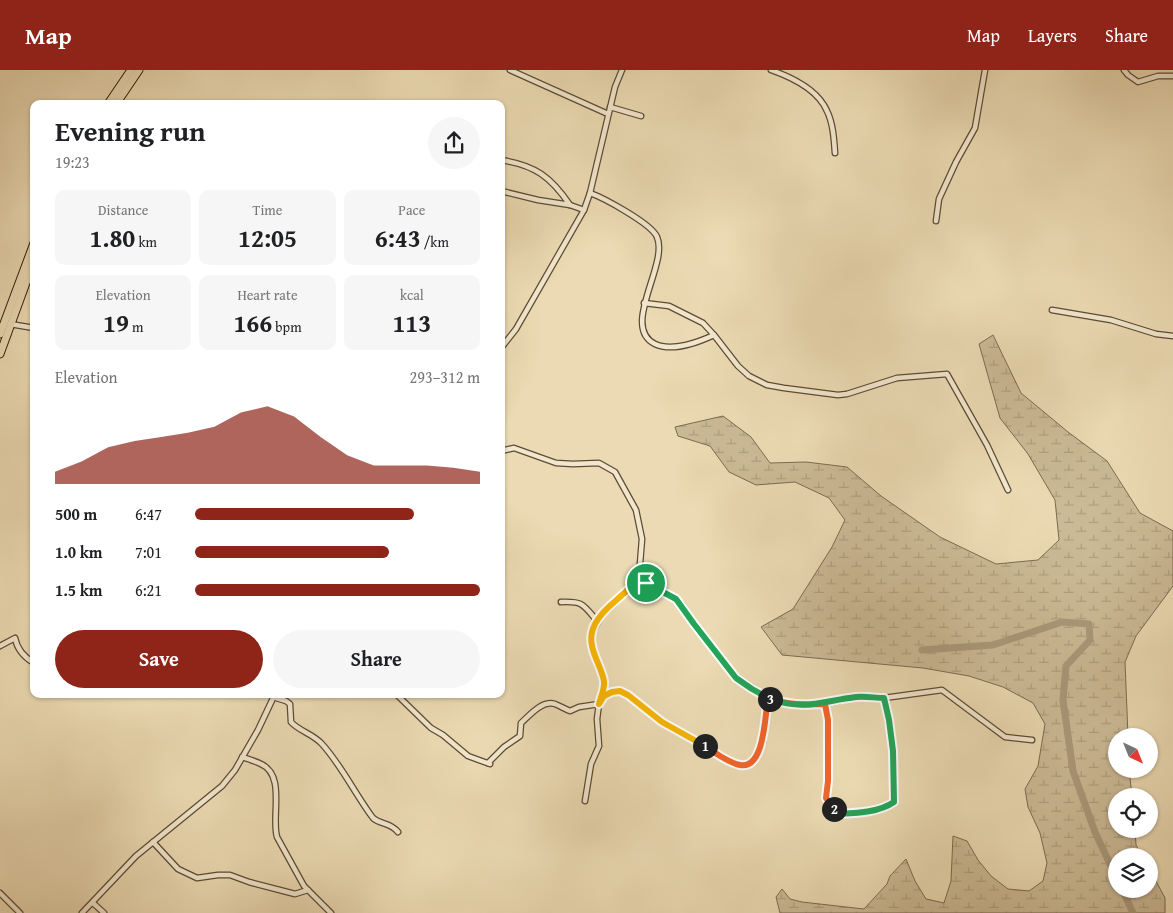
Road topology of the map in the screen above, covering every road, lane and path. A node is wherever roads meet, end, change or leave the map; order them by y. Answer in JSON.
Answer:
{"nodes":[{"id":1,"x":131,"y":70,"type":"edge"},
{"id":2,"x":139,"y":70,"type":"edge"},
{"id":3,"x":510,"y":70,"type":"edge"},
{"id":4,"x":622,"y":70,"type":"edge"},
{"id":5,"x":771,"y":70,"type":"edge"},
{"id":6,"x":985,"y":70,"type":"edge"},
{"id":7,"x":1124,"y":70,"type":"edge"},
{"id":8,"x":1173,"y":76,"type":"edge"},
{"id":9,"x":111,"y":100,"type":"edge"},
{"id":10,"x":119,"y":100,"type":"edge"},
{"id":11,"x":610,"y":107,"type":"junction"},
{"id":12,"x":608,"y":114,"type":"junction"},
{"id":13,"x":641,"y":116,"type":"dead end"},
{"id":14,"x":835,"y":153,"type":"dead end"},
{"id":15,"x":505,"y":161,"type":"edge"},
{"id":16,"x":505,"y":192,"type":"edge"},
{"id":17,"x":590,"y":194,"type":"junction"},
{"id":18,"x":570,"y":205,"type":"junction"},
{"id":19,"x":584,"y":210,"type":"junction"},
{"id":20,"x":936,"y":221,"type":"dead end"},
{"id":21,"x":30,"y":256,"type":"edge"},
{"id":22,"x":30,"y":270,"type":"edge"},
{"id":23,"x":644,"y":303,"type":"junction"},
{"id":24,"x":1052,"y":310,"type":"dead end"},
{"id":25,"x":7,"y":323,"type":"junction"},
{"id":26,"x":30,"y":327,"type":"edge"},
{"id":27,"x":0,"y":334,"type":"edge"},
{"id":28,"x":714,"y":335,"type":"junction"},
{"id":29,"x":1173,"y":336,"type":"edge"},
{"id":30,"x":505,"y":343,"type":"edge"},
{"id":31,"x":0,"y":354,"type":"edge"},
{"id":32,"x":505,"y":450,"type":"edge"},
{"id":33,"x":1008,"y":490,"type":"dead end"},
{"id":34,"x":639,"y":576,"type":"junction"},
{"id":35,"x":561,"y":602,"type":"dead end"},
{"id":36,"x":597,"y":621,"type":"junction"},
{"id":37,"x":0,"y":646,"type":"edge"},
{"id":38,"x":30,"y":661,"type":"edge"},
{"id":39,"x":273,"y":698,"type":"edge"},
{"id":40,"x":279,"y":698,"type":"edge"},
{"id":41,"x":400,"y":698,"type":"edge"},
{"id":42,"x":768,"y":698,"type":"junction"},
{"id":43,"x":884,"y":698,"type":"junction"},
{"id":44,"x":599,"y":704,"type":"junction"},
{"id":45,"x":825,"y":704,"type":"junction"},
{"id":46,"x":1032,"y":740,"type":"dead end"},
{"id":47,"x":242,"y":758,"type":"junction"},
{"id":48,"x":585,"y":801,"type":"dead end"},
{"id":49,"x":398,"y":832,"type":"dead end"},
{"id":50,"x":153,"y":842,"type":"junction"},
{"id":51,"x":308,"y":890,"type":"junction"},
{"id":52,"x":0,"y":893,"type":"edge"},
{"id":53,"x":92,"y":903,"type":"junction"},
{"id":54,"x":20,"y":913,"type":"edge"},
{"id":55,"x":82,"y":913,"type":"edge"},
{"id":56,"x":104,"y":913,"type":"edge"},
{"id":57,"x":331,"y":913,"type":"edge"}],
"edges":[{"from":1,"to":9,"type":"highway"},
{"from":2,"to":10,"type":"highway"},
{"from":3,"to":12,"type":"street"},
{"from":4,"to":11,"type":"street"},
{"from":5,"to":14,"type":"street"},
{"from":6,"to":20,"type":"street"},
{"from":7,"to":8,"type":"street"},
{"from":11,"to":12,"type":"street"},
{"from":11,"to":13,"type":"street"},
{"from":12,"to":17,"type":"street"},
{"from":15,"to":18,"type":"street"},
{"from":16,"to":18,"type":"street"},
{"from":17,"to":19,"type":"street"},
{"from":17,"to":23,"type":"street"},
{"from":18,"to":19,"type":"street"},
{"from":19,"to":30,"type":"street"},
{"from":21,"to":25,"type":"highway"},
{"from":22,"to":25,"type":"highway"},
{"from":23,"to":28,"type":"street"},
{"from":23,"to":28,"type":"street"},
{"from":24,"to":29,"type":"street"},
{"from":25,"to":26,"type":"street"},
{"from":25,"to":27,"type":"highway"},
{"from":25,"to":31,"type":"highway"},
{"from":28,"to":33,"type":"street"},
{"from":32,"to":34,"type":"street"},
{"from":34,"to":36,"type":"street"},
{"from":34,"to":42,"type":"street"},
{"from":35,"to":36,"type":"street"},
{"from":36,"to":44,"type":"street"},
{"from":37,"to":38,"type":"street"},
{"from":39,"to":47,"type":"street"},
{"from":40,"to":49,"type":"street"},
{"from":41,"to":44,"type":"street"},
{"from":42,"to":44,"type":"street"},
{"from":42,"to":45,"type":"street"},
{"from":43,"to":45,"type":"street"},
{"from":43,"to":45,"type":"street"},
{"from":43,"to":46,"type":"street"},
{"from":44,"to":48,"type":"street"},
{"from":47,"to":50,"type":"street"},
{"from":47,"to":51,"type":"street"},
{"from":50,"to":51,"type":"street"},
{"from":50,"to":53,"type":"street"},
{"from":51,"to":57,"type":"street"},
{"from":52,"to":54,"type":"street"},
{"from":53,"to":55,"type":"street"},
{"from":53,"to":56,"type":"street"}]}
